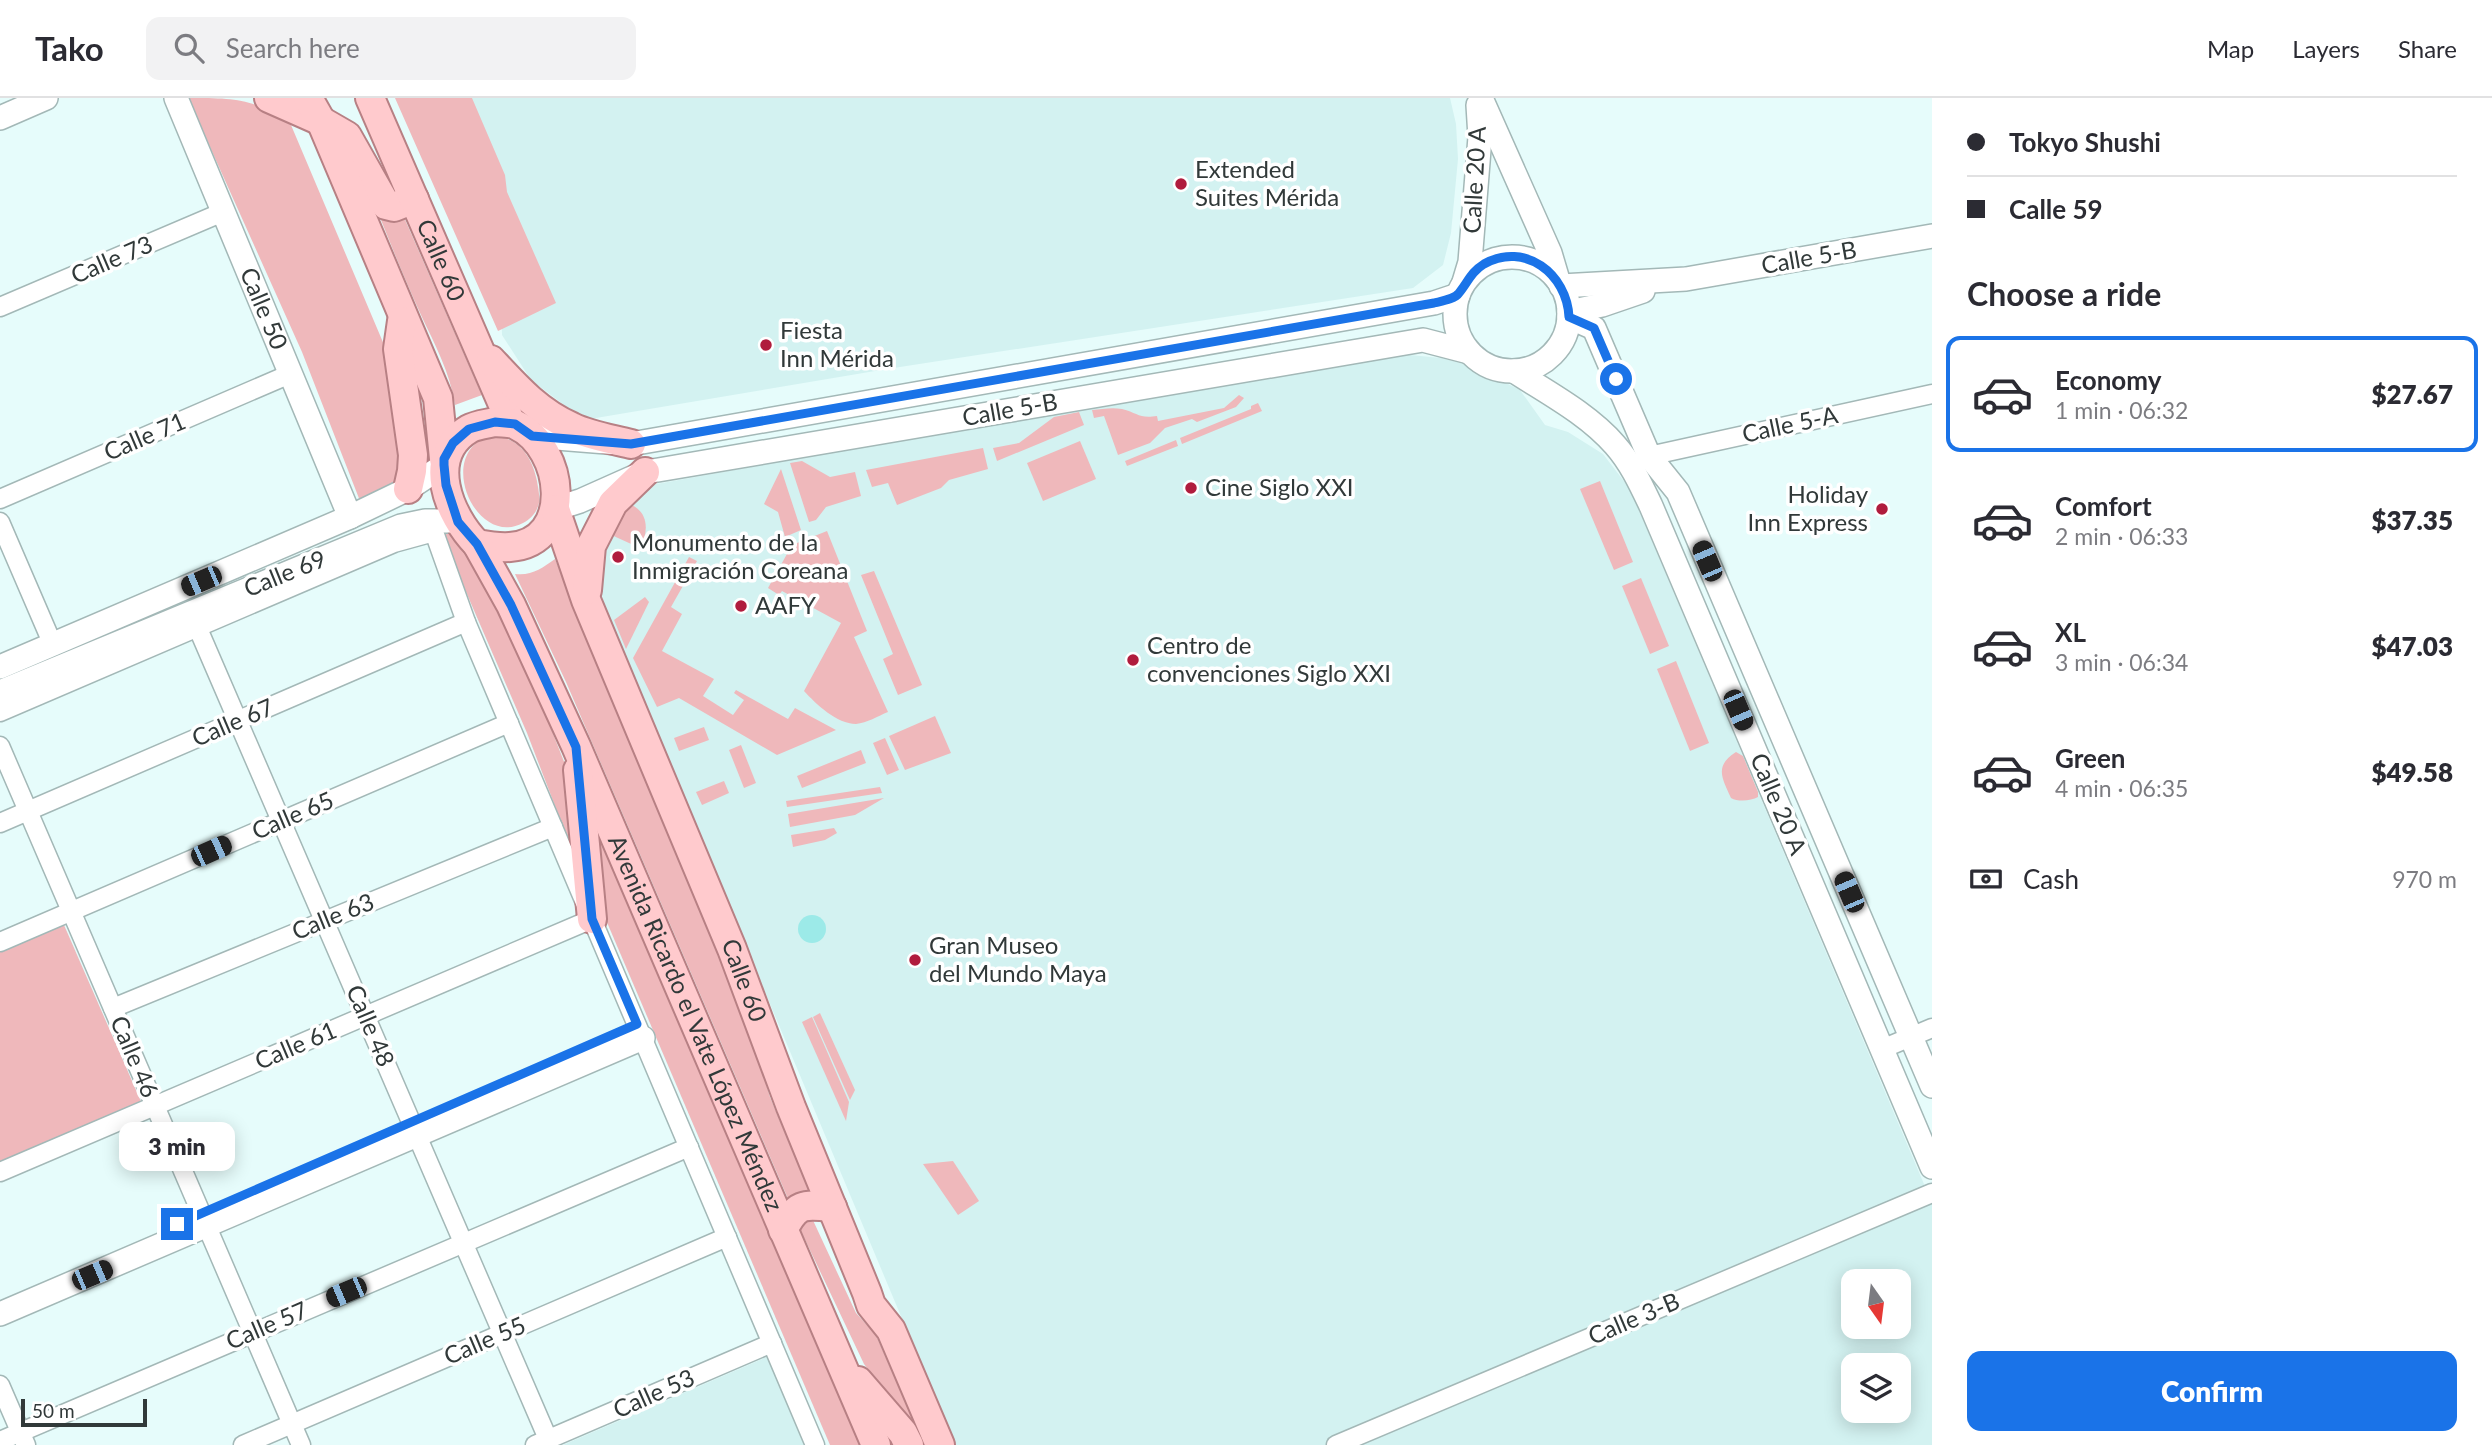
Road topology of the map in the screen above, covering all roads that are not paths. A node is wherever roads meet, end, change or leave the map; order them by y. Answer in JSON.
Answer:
{"nodes":[{"id":1,"x":47,"y":98,"type":"edge"},
{"id":2,"x":176,"y":98,"type":"edge"},
{"id":3,"x":269,"y":98,"type":"edge"},
{"id":4,"x":370,"y":98,"type":"edge"},
{"id":5,"x":1479,"y":98,"type":"edge"},
{"id":6,"x":314,"y":109,"type":"edge"},
{"id":7,"x":0,"y":118,"type":"edge"},
{"id":8,"x":414,"y":199,"type":"junction"},
{"id":9,"x":223,"y":212,"type":"junction"},
{"id":10,"x":1932,"y":236,"type":"edge"},
{"id":11,"x":1686,"y":279,"type":"junction"},
{"id":12,"x":1464,"y":280,"type":"junction"},
{"id":13,"x":1560,"y":283,"type":"junction"},
{"id":14,"x":0,"y":307,"type":"edge"},
{"id":15,"x":1569,"y":315,"type":"junction"},
{"id":16,"x":403,"y":318,"type":"junction"},
{"id":17,"x":480,"y":348,"type":"junction"},
{"id":18,"x":1469,"y":352,"type":"junction"},
{"id":19,"x":1514,"y":371,"type":"junction"},
{"id":20,"x":290,"y":374,"type":"junction"},
{"id":21,"x":1932,"y":394,"type":"edge"},
{"id":22,"x":521,"y":429,"type":"junction"},
{"id":23,"x":631,"y":444,"type":"junction"},
{"id":24,"x":1649,"y":456,"type":"junction"},
{"id":25,"x":444,"y":462,"type":"junction"},
{"id":26,"x":645,"y":472,"type":"junction"},
{"id":27,"x":408,"y":489,"type":"junction"},
{"id":28,"x":0,"y":499,"type":"edge"},
{"id":29,"x":555,"y":509,"type":"junction"},
{"id":30,"x":350,"y":517,"type":"junction"},
{"id":31,"x":0,"y":522,"type":"edge"},
{"id":32,"x":446,"y":527,"type":"junction"},
{"id":33,"x":484,"y":555,"type":"junction"},
{"id":34,"x":586,"y":600,"type":"junction"},
{"id":35,"x":195,"y":620,"type":"junction"},
{"id":36,"x":466,"y":622,"type":"junction"},
{"id":37,"x":53,"y":645,"type":"junction"},
{"id":38,"x":0,"y":667,"type":"edge"},
{"id":39,"x":0,"y":692,"type":"edge"},
{"id":40,"x":0,"y":712,"type":"edge"},
{"id":41,"x":238,"y":720,"type":"junction"},
{"id":42,"x":509,"y":723,"type":"junction"},
{"id":43,"x":0,"y":746,"type":"edge"},
{"id":44,"x":576,"y":747,"type":"junction"},
{"id":45,"x":28,"y":811,"type":"junction"},
{"id":46,"x":281,"y":821,"type":"junction"},
{"id":47,"x":0,"y":823,"type":"edge"},
{"id":48,"x":553,"y":827,"type":"junction"},
{"id":49,"x":71,"y":911,"type":"junction"},
{"id":50,"x":592,"y":919,"type":"junction"},
{"id":51,"x":324,"y":921,"type":"junction"},
{"id":52,"x":0,"y":942,"type":"edge"},
{"id":53,"x":113,"y":1008,"type":"junction"},
{"id":54,"x":366,"y":1016,"type":"junction"},
{"id":55,"x":640,"y":1031,"type":"junction"},
{"id":56,"x":1922,"y":1032,"type":"edge"},
{"id":57,"x":1882,"y":1049,"type":"junction"},
{"id":58,"x":1932,"y":1086,"type":"edge"},
{"id":59,"x":155,"y":1106,"type":"junction"},
{"id":60,"x":414,"y":1128,"type":"junction"},
{"id":61,"x":689,"y":1147,"type":"junction"},
{"id":62,"x":1932,"y":1167,"type":"edge"},
{"id":63,"x":0,"y":1172,"type":"edge"},
{"id":64,"x":1932,"y":1193,"type":"edge"},
{"id":65,"x":832,"y":1207,"type":"junction"},
{"id":66,"x":205,"y":1219,"type":"junction"},
{"id":67,"x":783,"y":1230,"type":"junction"},
{"id":68,"x":727,"y":1237,"type":"junction"},
{"id":69,"x":464,"y":1243,"type":"junction"},
{"id":70,"x":0,"y":1301,"type":"edge"},
{"id":71,"x":0,"y":1314,"type":"edge"},
{"id":72,"x":253,"y":1332,"type":"junction"},
{"id":73,"x":502,"y":1334,"type":"junction"},
{"id":74,"x":772,"y":1343,"type":"junction"},
{"id":75,"x":840,"y":1361,"type":"junction"},
{"id":76,"x":0,"y":1385,"type":"edge"},
{"id":77,"x":292,"y":1424,"type":"junction"},
{"id":78,"x":23,"y":1438,"type":"edge"},
{"id":79,"x":0,"y":1441,"type":"edge"},
{"id":80,"x":542,"y":1442,"type":"edge"},
{"id":81,"x":243,"y":1445,"type":"edge"},
{"id":82,"x":301,"y":1445,"type":"edge"},
{"id":83,"x":815,"y":1445,"type":"edge"},
{"id":84,"x":876,"y":1445,"type":"edge"},
{"id":85,"x":909,"y":1445,"type":"edge"},
{"id":86,"x":940,"y":1445,"type":"edge"},
{"id":87,"x":1336,"y":1445,"type":"edge"}],
"edges":[{"from":1,"to":7,"type":"street"},
{"from":2,"to":9,"type":"street","name":"Calle 50"},
{"from":3,"to":6,"type":"main road"},
{"from":4,"to":8,"type":"main road","name":"Calle 60"},
{"from":5,"to":12,"type":"street","name":"Calle 20 A"},
{"from":5,"to":13,"type":"street","name":"Calle 20 A"},
{"from":6,"to":8,"type":"main road"},
{"from":6,"to":16,"type":"main road"},
{"from":8,"to":17,"type":"main road","name":"Calle 60"},
{"from":9,"to":14,"type":"street","name":"Calle 73"},
{"from":9,"to":20,"type":"street","name":"Calle 50"},
{"from":10,"to":11,"type":"street","name":"Calle 5-B"},
{"from":11,"to":13,"type":"street","name":"Calle 5-B"},
{"from":11,"to":15,"type":"street","name":"Calle 5-B"},
{"from":12,"to":13,"type":"street"},
{"from":12,"to":18,"type":"street"},
{"from":12,"to":23,"type":"street","name":"Calle 5-B"},
{"from":13,"to":15,"type":"street"},
{"from":15,"to":19,"type":"street"},
{"from":15,"to":24,"type":"street","name":"Calle 20 A"},
{"from":16,"to":25,"type":"main road"},
{"from":16,"to":27,"type":"main road"},
{"from":17,"to":22,"type":"main road","name":"Calle 60"},
{"from":17,"to":23,"type":"main road"},
{"from":18,"to":19,"type":"street"},
{"from":18,"to":26,"type":"street","name":"Calle 5-B"},
{"from":19,"to":57,"type":"street","name":"Calle 20 A"},
{"from":20,"to":28,"type":"street","name":"Calle 71"},
{"from":20,"to":30,"type":"street","name":"Calle 50"},
{"from":21,"to":24,"type":"street","name":"Calle 5-A"},
{"from":22,"to":23,"type":"street","name":"Calle 5-B"},
{"from":22,"to":25,"type":"main road"},
{"from":22,"to":29,"type":"main road"},
{"from":24,"to":56,"type":"street","name":"Calle 20 A"},
{"from":25,"to":27,"type":"street","name":"Calle 69"},
{"from":25,"to":32,"type":"main road"},
{"from":26,"to":29,"type":"street","name":"Calle 5-B"},
{"from":26,"to":34,"type":"main road"},
{"from":27,"to":30,"type":"street","name":"Calle 69"},
{"from":29,"to":33,"type":"main road"},
{"from":29,"to":34,"type":"main road","name":"Calle 60"},
{"from":30,"to":37,"type":"street","name":"Calle 69"},
{"from":31,"to":37,"type":"street"},
{"from":32,"to":33,"type":"main road"},
{"from":32,"to":35,"type":"street","name":"Calle 69"},
{"from":32,"to":36,"type":"street"},
{"from":33,"to":44,"type":"main road","name":"Avenida Ricardo el Vate López Méndez"},
{"from":34,"to":65,"type":"main road","name":"Calle 60"},
{"from":35,"to":39,"type":"street","name":"Calle 69"},
{"from":35,"to":40,"type":"street","name":"Calle 69"},
{"from":35,"to":41,"type":"street","name":"Calle 48"},
{"from":36,"to":41,"type":"street","name":"Calle 67"},
{"from":36,"to":42,"type":"street"},
{"from":37,"to":38,"type":"street","name":"Calle 69"},
{"from":41,"to":45,"type":"street","name":"Calle 67"},
{"from":41,"to":46,"type":"street","name":"Calle 48"},
{"from":42,"to":46,"type":"street","name":"Calle 65"},
{"from":42,"to":48,"type":"street"},
{"from":43,"to":45,"type":"street","name":"Calle 46"},
{"from":44,"to":50,"type":"main road"},
{"from":44,"to":67,"type":"main road","name":"Avenida Ricardo el Vate López Méndez"},
{"from":45,"to":47,"type":"street","name":"Calle 67"},
{"from":45,"to":49,"type":"street","name":"Calle 46"},
{"from":46,"to":49,"type":"street","name":"Calle 65"},
{"from":46,"to":51,"type":"street","name":"Calle 48"},
{"from":48,"to":50,"type":"street"},
{"from":48,"to":51,"type":"street","name":"Calle 63"},
{"from":49,"to":52,"type":"street","name":"Calle 65"},
{"from":49,"to":53,"type":"street","name":"Calle 46"},
{"from":50,"to":54,"type":"street","name":"Calle 61"},
{"from":50,"to":55,"type":"street"},
{"from":51,"to":53,"type":"street","name":"Calle 63"},
{"from":51,"to":54,"type":"street","name":"Calle 48"},
{"from":53,"to":59,"type":"street","name":"Calle 46"},
{"from":54,"to":59,"type":"street","name":"Calle 61"},
{"from":54,"to":60,"type":"street","name":"Calle 48"},
{"from":55,"to":60,"type":"street"},
{"from":55,"to":61,"type":"street"},
{"from":56,"to":57,"type":"street"},
{"from":56,"to":58,"type":"street","name":"Calle 20 A"},
{"from":57,"to":62,"type":"street","name":"Calle 20 A"},
{"from":59,"to":63,"type":"street","name":"Calle 61"},
{"from":59,"to":66,"type":"street","name":"Calle 46"},
{"from":60,"to":66,"type":"street"},
{"from":60,"to":69,"type":"street","name":"Calle 48"},
{"from":61,"to":68,"type":"street"},
{"from":61,"to":69,"type":"street","name":"Calle 57"},
{"from":64,"to":87,"type":"street","name":"Calle 3-B"},
{"from":65,"to":67,"type":"main road"},
{"from":65,"to":86,"type":"main road","name":"Calle 60"},
{"from":66,"to":70,"type":"street"},
{"from":66,"to":71,"type":"street"},
{"from":66,"to":72,"type":"street","name":"Calle 46"},
{"from":67,"to":75,"type":"main road","name":"Avenida Ricardo el Vate López Méndez"},
{"from":68,"to":73,"type":"street","name":"Calle 55"},
{"from":68,"to":74,"type":"street"},
{"from":69,"to":72,"type":"street","name":"Calle 57"},
{"from":69,"to":73,"type":"street","name":"Calle 48"},
{"from":72,"to":77,"type":"street","name":"Calle 46"},
{"from":72,"to":78,"type":"street","name":"Calle 57"},
{"from":73,"to":77,"type":"street","name":"Calle 55"},
{"from":73,"to":80,"type":"street","name":"Calle 48"},
{"from":74,"to":80,"type":"street","name":"Calle 53"},
{"from":74,"to":83,"type":"street"},
{"from":75,"to":84,"type":"main road","name":"Avenida Ricardo el Vate López Méndez"},
{"from":75,"to":85,"type":"main road"},
{"from":76,"to":78,"type":"street"},
{"from":77,"to":81,"type":"street","name":"Calle 55"},
{"from":77,"to":82,"type":"street","name":"Calle 46"},
{"from":78,"to":79,"type":"street","name":"Calle 57"}]}
